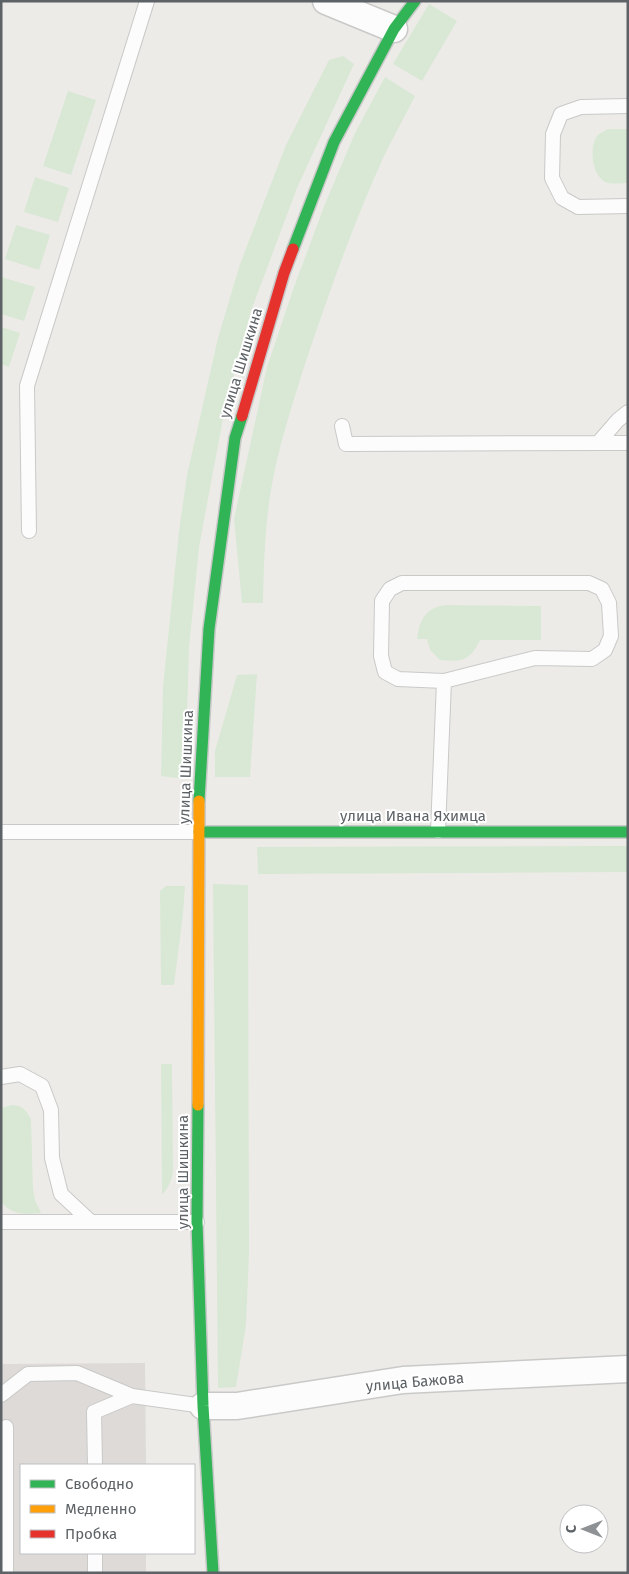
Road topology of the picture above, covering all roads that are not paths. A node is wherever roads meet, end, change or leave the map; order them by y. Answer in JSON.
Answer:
{"nodes":[{"id":1,"x":147,"y":1,"type":"edge"},
{"id":2,"x":326,"y":1,"type":"edge"},
{"id":3,"x":415,"y":1,"type":"edge"},
{"id":4,"x":394,"y":29,"type":"junction"},
{"id":5,"x":628,"y":106,"type":"edge"},
{"id":6,"x":628,"y":206,"type":"edge"},
{"id":7,"x":628,"y":412,"type":"edge"},
{"id":8,"x":342,"y":426,"type":"dead end"},
{"id":9,"x":598,"y":443,"type":"junction"},
{"id":10,"x":628,"y":443,"type":"edge"},
{"id":11,"x":29,"y":531,"type":"dead end"},
{"id":12,"x":444,"y":681,"type":"junction"},
{"id":13,"x":438,"y":831,"type":"junction"},
{"id":14,"x":1,"y":832,"type":"edge"},
{"id":15,"x":199,"y":832,"type":"junction"},
{"id":16,"x":628,"y":832,"type":"edge"},
{"id":17,"x":1,"y":1077,"type":"edge"},
{"id":18,"x":90,"y":1221,"type":"junction"},
{"id":19,"x":1,"y":1222,"type":"edge"},
{"id":20,"x":197,"y":1222,"type":"junction"},
{"id":21,"x":628,"y":1369,"type":"edge"},
{"id":22,"x":1,"y":1395,"type":"edge"},
{"id":23,"x":132,"y":1396,"type":"junction"},
{"id":24,"x":204,"y":1406,"type":"junction"},
{"id":25,"x":6,"y":1428,"type":"dead end"},
{"id":26,"x":95,"y":1464,"type":"edge"},
{"id":27,"x":95,"y":1554,"type":"edge"},
{"id":28,"x":6,"y":1573,"type":"edge"},
{"id":29,"x":95,"y":1573,"type":"edge"},
{"id":30,"x":213,"y":1573,"type":"edge"}],
"edges":[{"from":1,"to":11,"type":"lane"},
{"from":2,"to":4,"type":"street"},
{"from":3,"to":4,"type":"street","name":"улица Шишкина"},
{"from":4,"to":15,"type":"street","name":"улица Шишкина"},
{"from":5,"to":6,"type":"lane"},
{"from":7,"to":9,"type":"lane"},
{"from":8,"to":9,"type":"lane"},
{"from":9,"to":10,"type":"lane"},
{"from":12,"to":12,"type":"lane"},
{"from":12,"to":13,"type":"lane"},
{"from":13,"to":15,"type":"street","name":"улица Ивана Яхимца"},
{"from":13,"to":16,"type":"street","name":"улица Ивана Яхимца"},
{"from":14,"to":15,"type":"lane"},
{"from":15,"to":20,"type":"street","name":"улица Шишкина"},
{"from":17,"to":18,"type":"lane"},
{"from":18,"to":19,"type":"lane"},
{"from":18,"to":20,"type":"lane"},
{"from":20,"to":24,"type":"street","name":"улица Шишкина"},
{"from":21,"to":24,"type":"street","name":"улица Бажова"},
{"from":22,"to":23,"type":"lane"},
{"from":23,"to":24,"type":"lane"},
{"from":23,"to":26,"type":"lane"},
{"from":24,"to":30,"type":"street","name":"улица Шишкина"},
{"from":25,"to":28,"type":"lane"},
{"from":27,"to":29,"type":"lane"}]}
